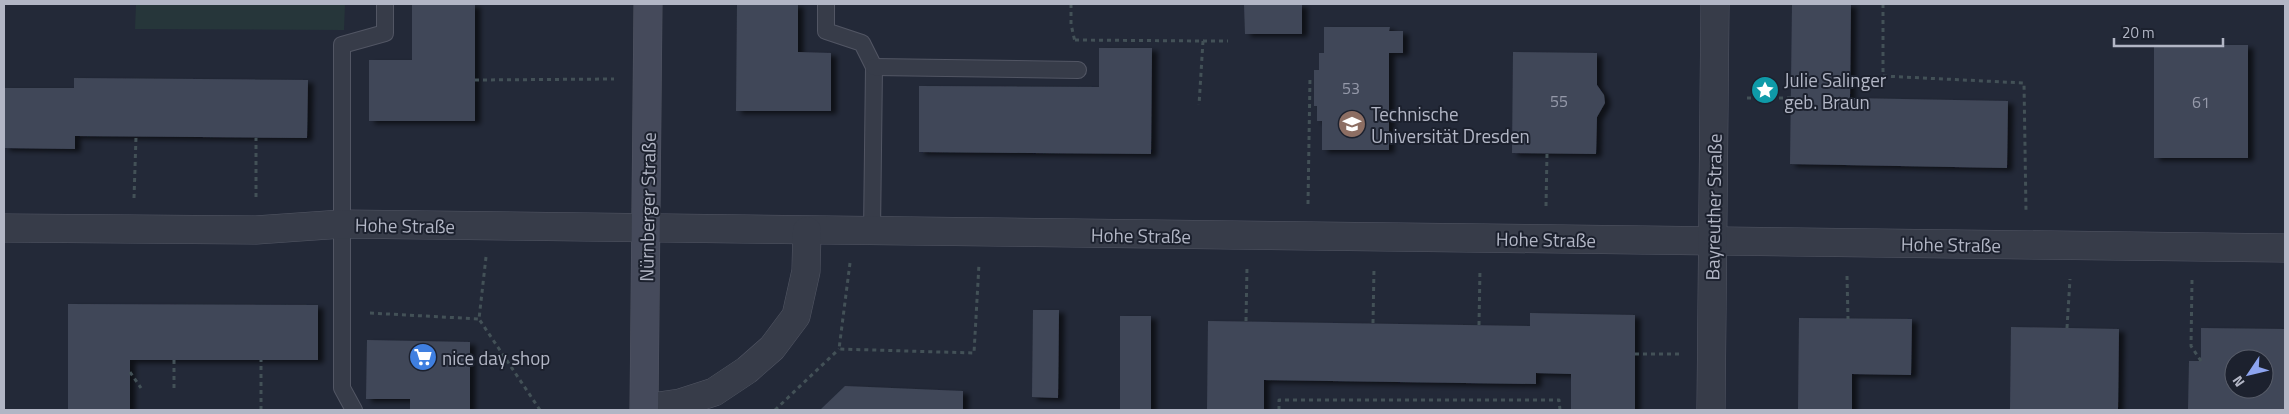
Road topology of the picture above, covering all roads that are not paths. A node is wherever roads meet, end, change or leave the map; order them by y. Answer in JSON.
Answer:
{"nodes":[{"id":1,"x":385,"y":4,"type":"edge"},
{"id":2,"x":648,"y":4,"type":"edge"},
{"id":3,"x":826,"y":4,"type":"edge"},
{"id":4,"x":1716,"y":4,"type":"edge"},
{"id":5,"x":874,"y":67,"type":"junction"},
{"id":6,"x":1078,"y":70,"type":"road end"},
{"id":7,"x":342,"y":224,"type":"junction"},
{"id":8,"x":4,"y":228,"type":"edge"},
{"id":9,"x":647,"y":229,"type":"junction"},
{"id":10,"x":807,"y":231,"type":"junction"},
{"id":11,"x":863,"y":232,"type":"junction"},
{"id":12,"x":1713,"y":241,"type":"junction"},
{"id":13,"x":2285,"y":248,"type":"edge"},
{"id":14,"x":644,"y":409,"type":"edge"},
{"id":15,"x":354,"y":410,"type":"edge"},
{"id":16,"x":1711,"y":410,"type":"edge"}],
"edges":[{"from":1,"to":7,"type":"lane"},
{"from":2,"to":9,"type":"main road","name":"Nürnberger Straße"},
{"from":3,"to":5,"type":"lane"},
{"from":4,"to":12,"type":"street","name":"Bayreuther Straße"},
{"from":5,"to":6,"type":"lane"},
{"from":5,"to":11,"type":"lane"},
{"from":7,"to":8,"type":"street","name":"Hohe Straße"},
{"from":7,"to":9,"type":"street","name":"Hohe Straße"},
{"from":7,"to":15,"type":"lane"},
{"from":9,"to":10,"type":"street","name":"Hohe Straße"},
{"from":9,"to":14,"type":"main road","name":"Nürnberger Straße"},
{"from":10,"to":11,"type":"street","name":"Hohe Straße"},
{"from":10,"to":14,"type":"street"},
{"from":11,"to":12,"type":"street","name":"Hohe Straße"},
{"from":12,"to":13,"type":"street","name":"Hohe Straße"},
{"from":12,"to":16,"type":"street","name":"Bayreuther Straße"}]}
